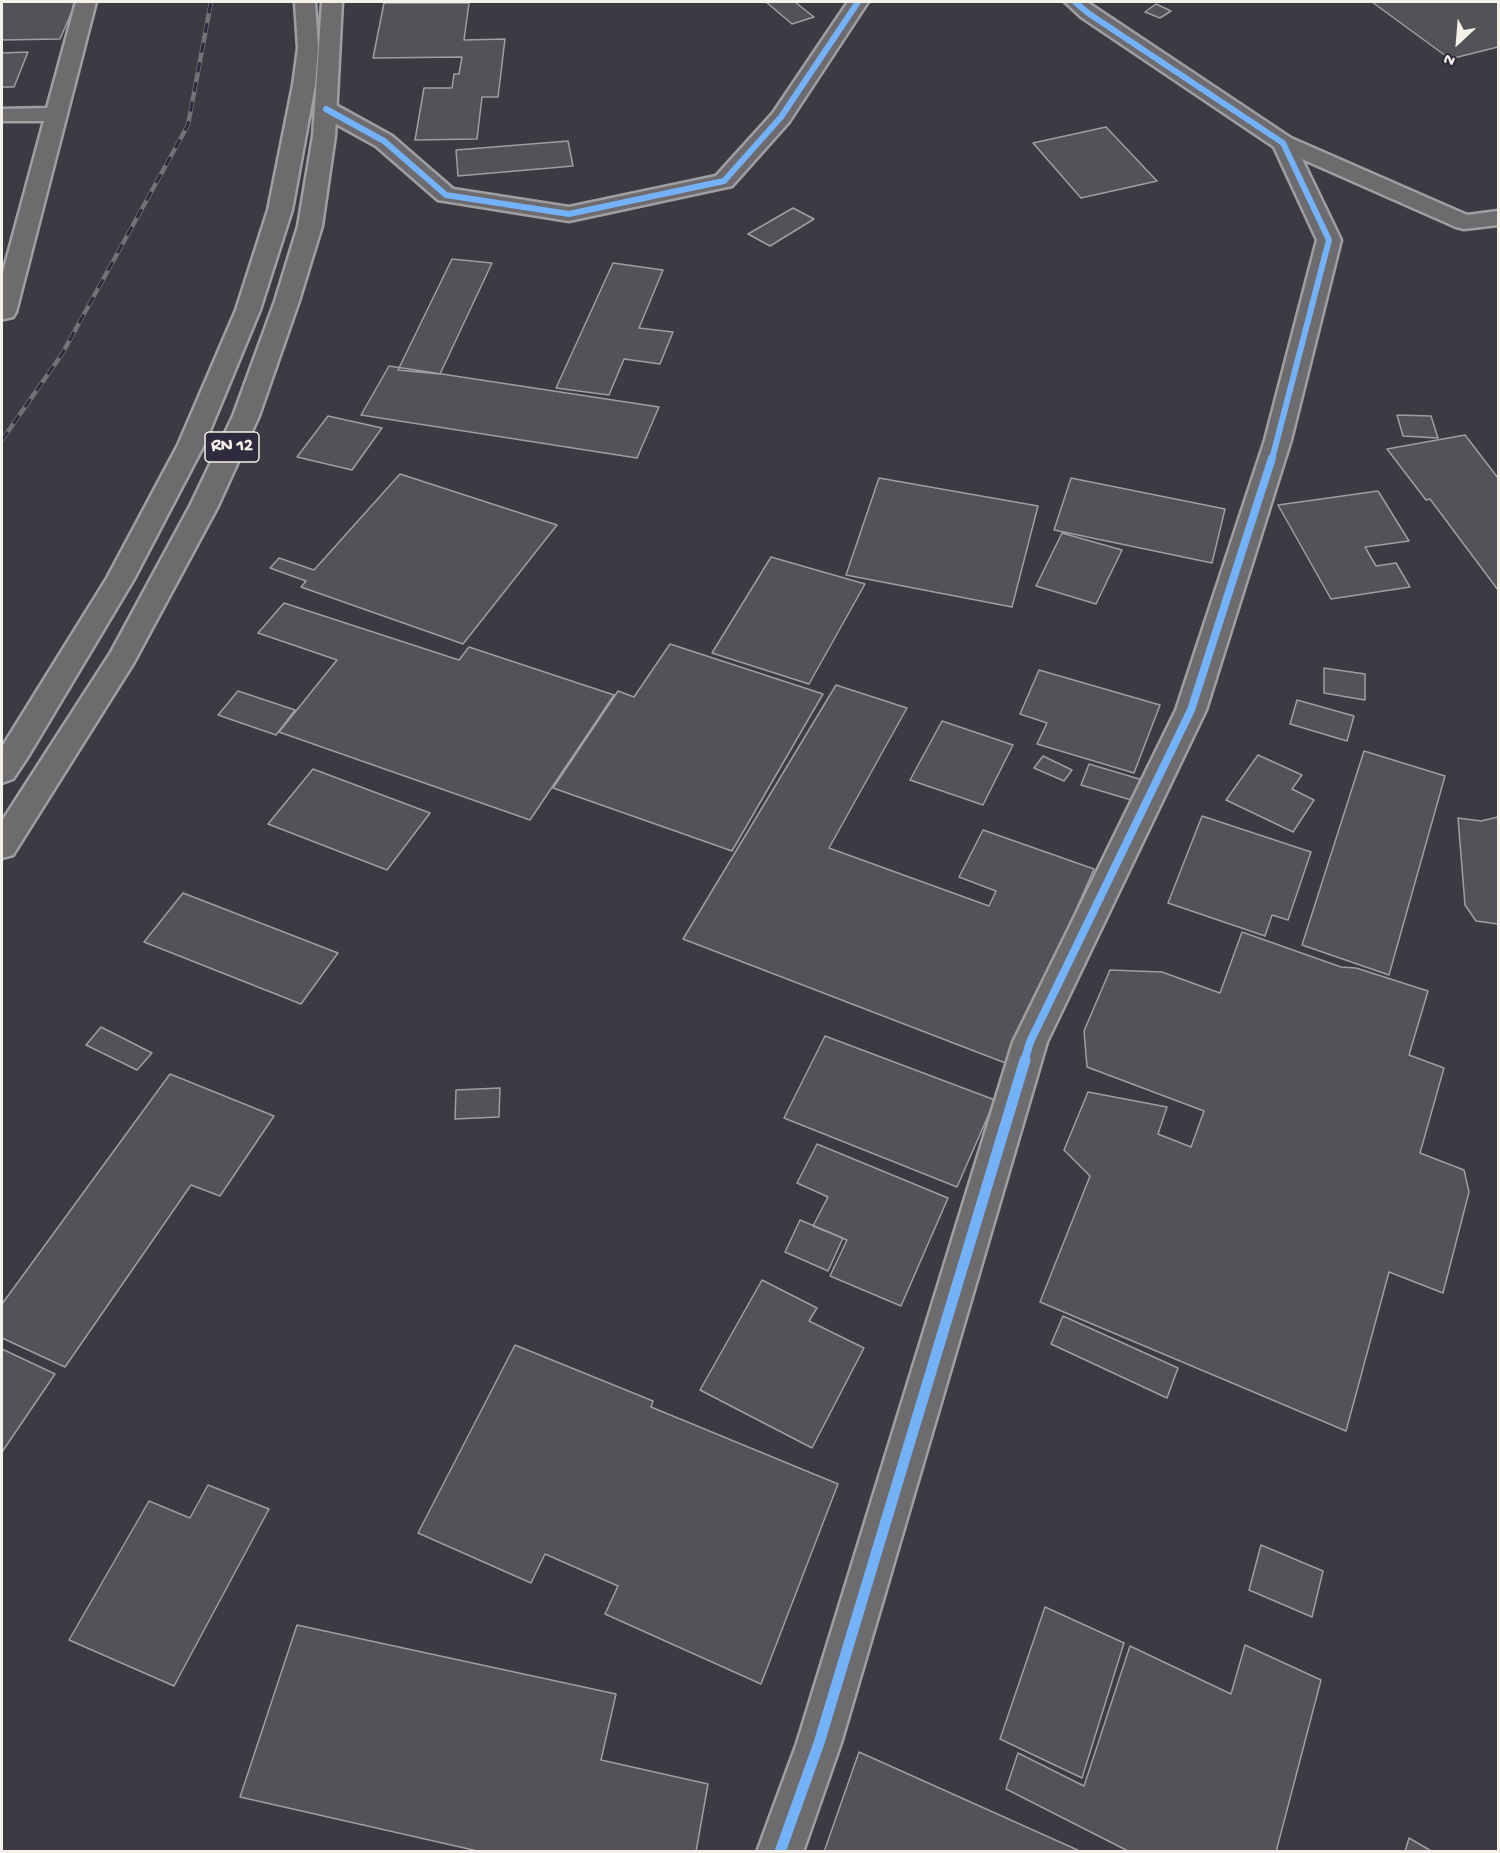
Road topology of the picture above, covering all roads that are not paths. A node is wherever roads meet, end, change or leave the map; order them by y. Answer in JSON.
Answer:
{"nodes":[{"id":1,"x":87,"y":2,"type":"edge"},
{"id":2,"x":305,"y":2,"type":"edge"},
{"id":3,"x":332,"y":2,"type":"edge"},
{"id":4,"x":858,"y":2,"type":"edge"},
{"id":5,"x":1075,"y":2,"type":"edge"},
{"id":6,"x":326,"y":109,"type":"junction"},
{"id":7,"x":56,"y":114,"type":"junction"},
{"id":8,"x":2,"y":115,"type":"edge"},
{"id":9,"x":1283,"y":142,"type":"junction"},
{"id":10,"x":1498,"y":218,"type":"edge"},
{"id":11,"x":3,"y":312,"type":"dead end"},
{"id":12,"x":2,"y":771,"type":"edge"},
{"id":13,"x":2,"y":846,"type":"edge"},
{"id":14,"x":780,"y":1851,"type":"edge"}],
"edges":[{"from":1,"to":7,"type":"main road"},
{"from":2,"to":12,"type":"main road","number":"RN 12"},
{"from":3,"to":6,"type":"main road","number":"RN 12"},
{"from":4,"to":6,"type":"main road"},
{"from":5,"to":9,"type":"main road"},
{"from":6,"to":13,"type":"main road","number":"RN 12"},
{"from":7,"to":8,"type":"main road"},
{"from":7,"to":11,"type":"main road"},
{"from":9,"to":10,"type":"main road"},
{"from":9,"to":14,"type":"main road"}]}
